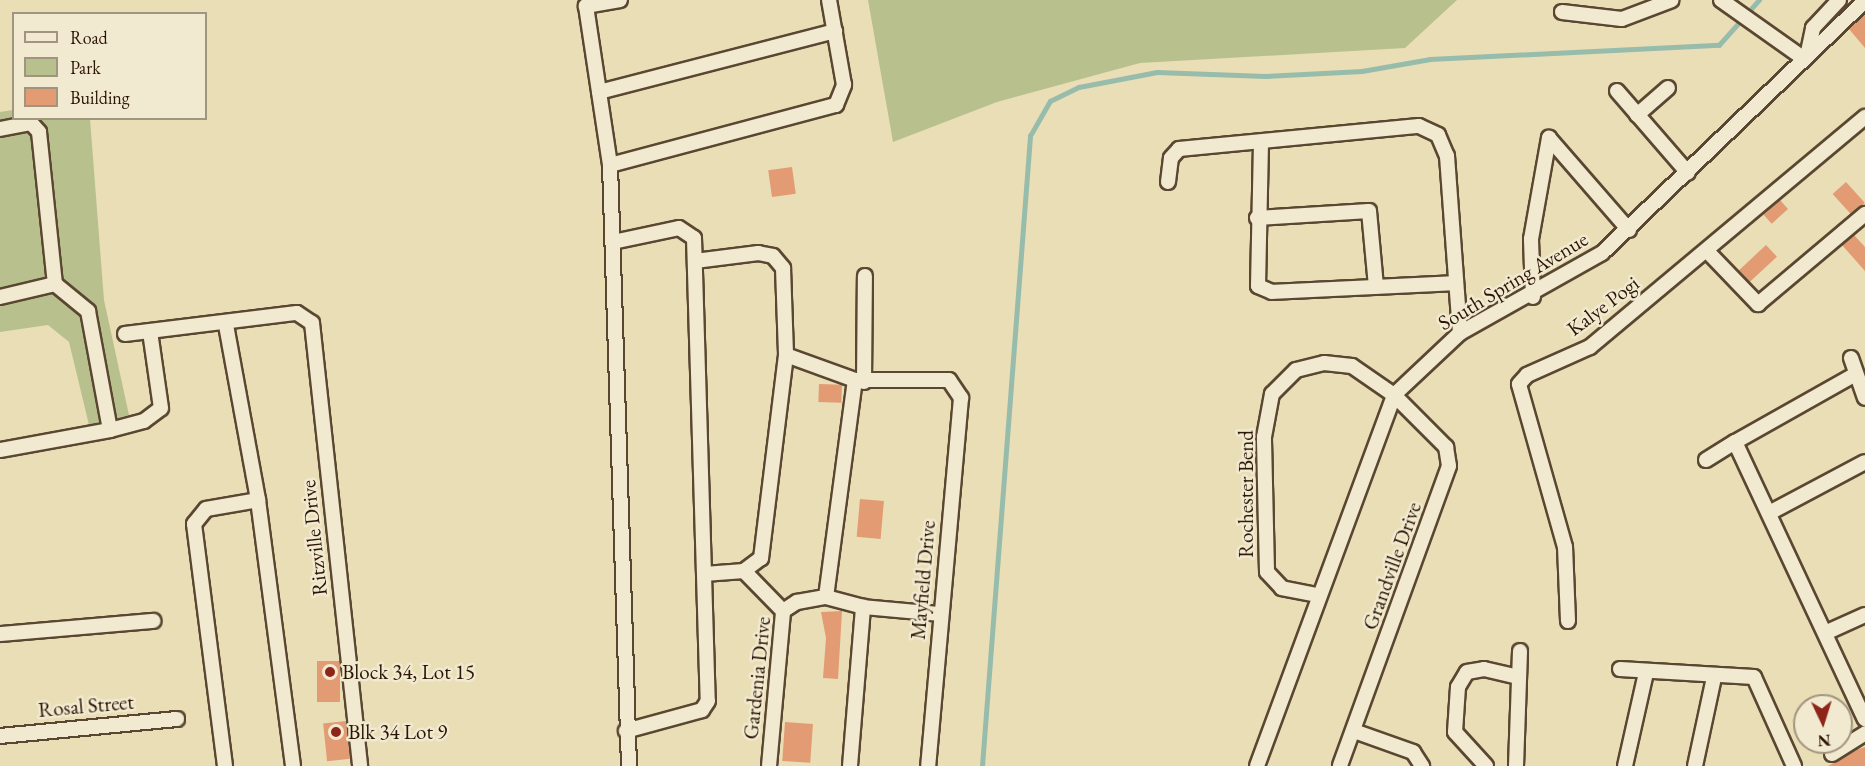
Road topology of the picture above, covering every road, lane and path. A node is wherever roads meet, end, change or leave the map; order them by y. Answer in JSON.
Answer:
{"nodes":[{"id":1,"x":620,"y":0,"type":"edge"},
{"id":2,"x":830,"y":0,"type":"edge"},
{"id":3,"x":1672,"y":0,"type":"edge"},
{"id":4,"x":1721,"y":0,"type":"edge"},
{"id":5,"x":1838,"y":1,"type":"edge"},
{"id":6,"x":1865,"y":1,"type":"edge"},
{"id":7,"x":1562,"y":12,"type":"dead end"},
{"id":8,"x":1847,"y":15,"type":"junction"},
{"id":9,"x":835,"y":31,"type":"junction"},
{"id":10,"x":1805,"y":55,"type":"junction"},
{"id":11,"x":1668,"y":88,"type":"dead end"},
{"id":12,"x":1617,"y":91,"type":"dead end"},
{"id":13,"x":599,"y":92,"type":"junction"},
{"id":14,"x":1637,"y":115,"type":"junction"},
{"id":15,"x":1865,"y":117,"type":"edge"},
{"id":16,"x":0,"y":129,"type":"edge"},
{"id":17,"x":1261,"y":143,"type":"junction"},
{"id":18,"x":610,"y":165,"type":"junction"},
{"id":19,"x":1688,"y":173,"type":"junction"},
{"id":20,"x":1168,"y":182,"type":"dead end"},
{"id":21,"x":1865,"y":214,"type":"edge"},
{"id":22,"x":1257,"y":218,"type":"junction"},
{"id":23,"x":1629,"y":230,"type":"junction"},
{"id":24,"x":613,"y":242,"type":"junction"},
{"id":25,"x":1707,"y":251,"type":"junction"},
{"id":26,"x":695,"y":261,"type":"junction"},
{"id":27,"x":865,"y":276,"type":"dead end"},
{"id":28,"x":1456,"y":283,"type":"junction"},
{"id":29,"x":56,"y":284,"type":"junction"},
{"id":30,"x":1376,"y":287,"type":"junction"},
{"id":31,"x":0,"y":297,"type":"edge"},
{"id":32,"x":1533,"y":297,"type":"junction"},
{"id":33,"x":226,"y":325,"type":"junction"},
{"id":34,"x":150,"y":332,"type":"junction"},
{"id":35,"x":1460,"y":333,"type":"junction"},
{"id":36,"x":125,"y":334,"type":"dead end"},
{"id":37,"x":786,"y":355,"type":"junction"},
{"id":38,"x":1851,"y":358,"type":"dead end"},
{"id":39,"x":1854,"y":375,"type":"junction"},
{"id":40,"x":859,"y":381,"type":"junction"},
{"id":41,"x":1394,"y":395,"type":"junction"},
{"id":42,"x":1865,"y":398,"type":"edge"},
{"id":43,"x":110,"y":430,"type":"junction"},
{"id":44,"x":1735,"y":442,"type":"junction"},
{"id":45,"x":0,"y":450,"type":"edge"},
{"id":46,"x":1706,"y":460,"type":"dead end"},
{"id":47,"x":1865,"y":462,"type":"edge"},
{"id":48,"x":258,"y":500,"type":"junction"},
{"id":49,"x":1771,"y":512,"type":"junction"},
{"id":50,"x":744,"y":571,"type":"junction"},
{"id":51,"x":704,"y":574,"type":"junction"},
{"id":52,"x":1317,"y":595,"type":"junction"},
{"id":53,"x":826,"y":597,"type":"junction"},
{"id":54,"x":863,"y":607,"type":"junction"},
{"id":55,"x":783,"y":611,"type":"junction"},
{"id":56,"x":940,"y":614,"type":"junction"},
{"id":57,"x":1865,"y":615,"type":"edge"},
{"id":58,"x":153,"y":621,"type":"dead end"},
{"id":59,"x":1568,"y":621,"type":"dead end"},
{"id":60,"x":1825,"y":633,"type":"junction"},
{"id":61,"x":0,"y":634,"type":"edge"},
{"id":62,"x":1520,"y":651,"type":"dead end"},
{"id":63,"x":1620,"y":669,"type":"dead end"},
{"id":64,"x":1646,"y":673,"type":"junction"},
{"id":65,"x":1519,"y":677,"type":"junction"},
{"id":66,"x":1714,"y":677,"type":"junction"},
{"id":67,"x":177,"y":719,"type":"dead end"},
{"id":68,"x":1865,"y":719,"type":"edge"},
{"id":69,"x":1354,"y":730,"type":"junction"},
{"id":70,"x":626,"y":731,"type":"junction"},
{"id":71,"x":0,"y":736,"type":"edge"},
{"id":72,"x":225,"y":766,"type":"edge"},
{"id":73,"x":293,"y":766,"type":"edge"},
{"id":74,"x":360,"y":766,"type":"edge"},
{"id":75,"x":629,"y":766,"type":"edge"},
{"id":76,"x":769,"y":766,"type":"edge"},
{"id":77,"x":850,"y":766,"type":"edge"},
{"id":78,"x":928,"y":766,"type":"edge"},
{"id":79,"x":1257,"y":766,"type":"edge"},
{"id":80,"x":1340,"y":766,"type":"edge"},
{"id":81,"x":1422,"y":766,"type":"edge"},
{"id":82,"x":1486,"y":766,"type":"edge"},
{"id":83,"x":1516,"y":766,"type":"edge"},
{"id":84,"x":1624,"y":766,"type":"edge"},
{"id":85,"x":1695,"y":766,"type":"edge"},
{"id":86,"x":1794,"y":766,"type":"edge"}],
"edges":[{"from":1,"to":13,"type":"street"},
{"from":2,"to":9,"type":"street"},
{"from":3,"to":7,"type":"street"},
{"from":4,"to":10,"type":"street"},
{"from":5,"to":8,"type":"street"},
{"from":5,"to":10,"type":"street","name":"South Spring Avenue"},
{"from":6,"to":8,"type":"street","name":"South Spring Avenue"},
{"from":8,"to":10,"type":"street","name":"South Spring Avenue"},
{"from":9,"to":13,"type":"street"},
{"from":9,"to":18,"type":"street"},
{"from":10,"to":19,"type":"street","name":"South Spring Avenue"},
{"from":11,"to":14,"type":"street"},
{"from":12,"to":14,"type":"street"},
{"from":13,"to":18,"type":"street"},
{"from":14,"to":19,"type":"street"},
{"from":15,"to":25,"type":"street","name":"Kalye Pogi"},
{"from":16,"to":29,"type":"street"},
{"from":17,"to":20,"type":"street"},
{"from":17,"to":22,"type":"street"},
{"from":17,"to":28,"type":"street"},
{"from":18,"to":24,"type":"street"},
{"from":19,"to":23,"type":"street","name":"South Spring Avenue"},
{"from":21,"to":25,"type":"street"},
{"from":22,"to":30,"type":"street"},
{"from":22,"to":30,"type":"street"},
{"from":23,"to":32,"type":"street","name":"South Spring Avenue"},
{"from":23,"to":32,"type":"street"},
{"from":24,"to":26,"type":"street"},
{"from":24,"to":70,"type":"street"},
{"from":25,"to":59,"type":"street","name":"Kalye Pogi"},
{"from":26,"to":37,"type":"street"},
{"from":26,"to":51,"type":"street"},
{"from":27,"to":40,"type":"street"},
{"from":28,"to":30,"type":"street"},
{"from":28,"to":35,"type":"street"},
{"from":29,"to":31,"type":"street"},
{"from":29,"to":43,"type":"street"},
{"from":32,"to":35,"type":"street","name":"South Spring Avenue"},
{"from":33,"to":34,"type":"street"},
{"from":33,"to":48,"type":"street"},
{"from":33,"to":74,"type":"street","name":"Ritzville Drive"},
{"from":34,"to":36,"type":"street"},
{"from":34,"to":43,"type":"street"},
{"from":35,"to":41,"type":"street","name":"South Spring Avenue"},
{"from":37,"to":40,"type":"street"},
{"from":37,"to":50,"type":"street"},
{"from":38,"to":39,"type":"street"},
{"from":39,"to":42,"type":"street"},
{"from":39,"to":44,"type":"street"},
{"from":40,"to":53,"type":"street"},
{"from":40,"to":56,"type":"street","name":"Mayfield Drive"},
{"from":41,"to":52,"type":"street","name":"South Spring Avenue"},
{"from":41,"to":52,"type":"street","name":"Rochester Bend"},
{"from":41,"to":69,"type":"street","name":"Grandville Drive"},
{"from":43,"to":45,"type":"street"},
{"from":44,"to":46,"type":"street"},
{"from":44,"to":49,"type":"street"},
{"from":47,"to":49,"type":"street"},
{"from":48,"to":72,"type":"street"},
{"from":48,"to":73,"type":"street"},
{"from":49,"to":60,"type":"street"},
{"from":50,"to":51,"type":"street"},
{"from":50,"to":55,"type":"street"},
{"from":51,"to":70,"type":"street"},
{"from":52,"to":79,"type":"street","name":"South Spring Avenue"},
{"from":53,"to":54,"type":"street","name":"Gardenia Drive"},
{"from":53,"to":55,"type":"street","name":"Gardenia Drive"},
{"from":54,"to":56,"type":"street","name":"Gardenia Drive"},
{"from":54,"to":77,"type":"street"},
{"from":55,"to":76,"type":"street","name":"Gardenia Drive"},
{"from":56,"to":78,"type":"street","name":"Mayfield Drive"},
{"from":57,"to":60,"type":"street"},
{"from":58,"to":61,"type":"street"},
{"from":60,"to":68,"type":"street"},
{"from":62,"to":65,"type":"street"},
{"from":63,"to":64,"type":"street"},
{"from":64,"to":66,"type":"street"},
{"from":64,"to":84,"type":"street"},
{"from":65,"to":82,"type":"street"},
{"from":65,"to":83,"type":"street"},
{"from":66,"to":85,"type":"street"},
{"from":66,"to":86,"type":"street"},
{"from":67,"to":71,"type":"street","name":"Rosal Street"},
{"from":69,"to":80,"type":"street","name":"Grandville Drive"},
{"from":69,"to":81,"type":"street"},
{"from":70,"to":75,"type":"street"}]}
